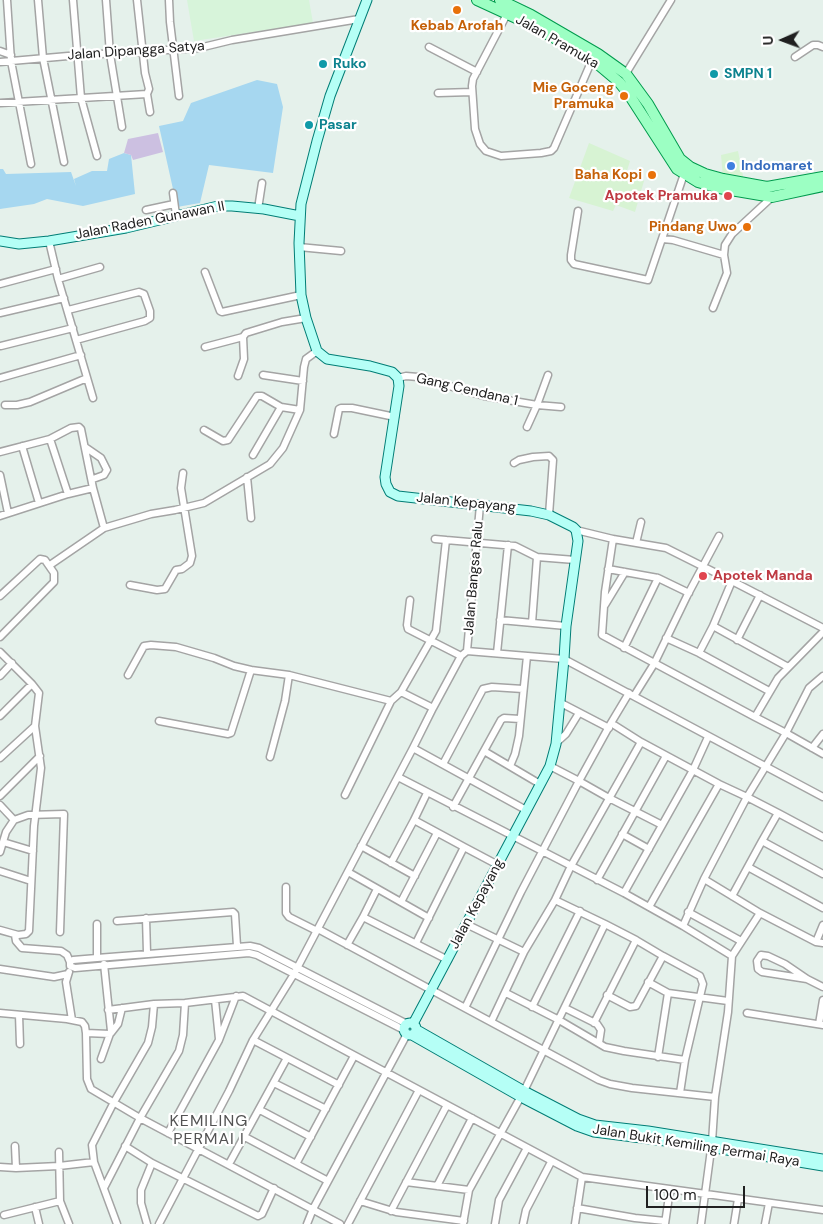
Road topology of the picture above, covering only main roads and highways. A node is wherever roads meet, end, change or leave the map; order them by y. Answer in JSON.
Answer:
{"nodes":[{"id":1,"x":477,"y":0,"type":"edge"},
{"id":2,"x":507,"y":5,"type":"edge"},
{"id":3,"x":529,"y":19,"type":"junction"},
{"id":4,"x":622,"y":78,"type":"junction"},
{"id":5,"x":823,"y":177,"type":"edge"},
{"id":6,"x":823,"y":186,"type":"edge"}],
"edges":[{"from":1,"to":2,"type":"main road","name":"Jalan Pramuka"},
{"from":2,"to":3,"type":"main road","name":"Jalan Pramuka"},
{"from":3,"to":4,"type":"main road","name":"Jalan Pramuka"},
{"from":3,"to":4,"type":"main road","name":"Jalan Pramuka"},
{"from":4,"to":5,"type":"main road","name":"Jalan Pramuka"},
{"from":4,"to":6,"type":"main road","name":"Jalan Pramuka"}]}
